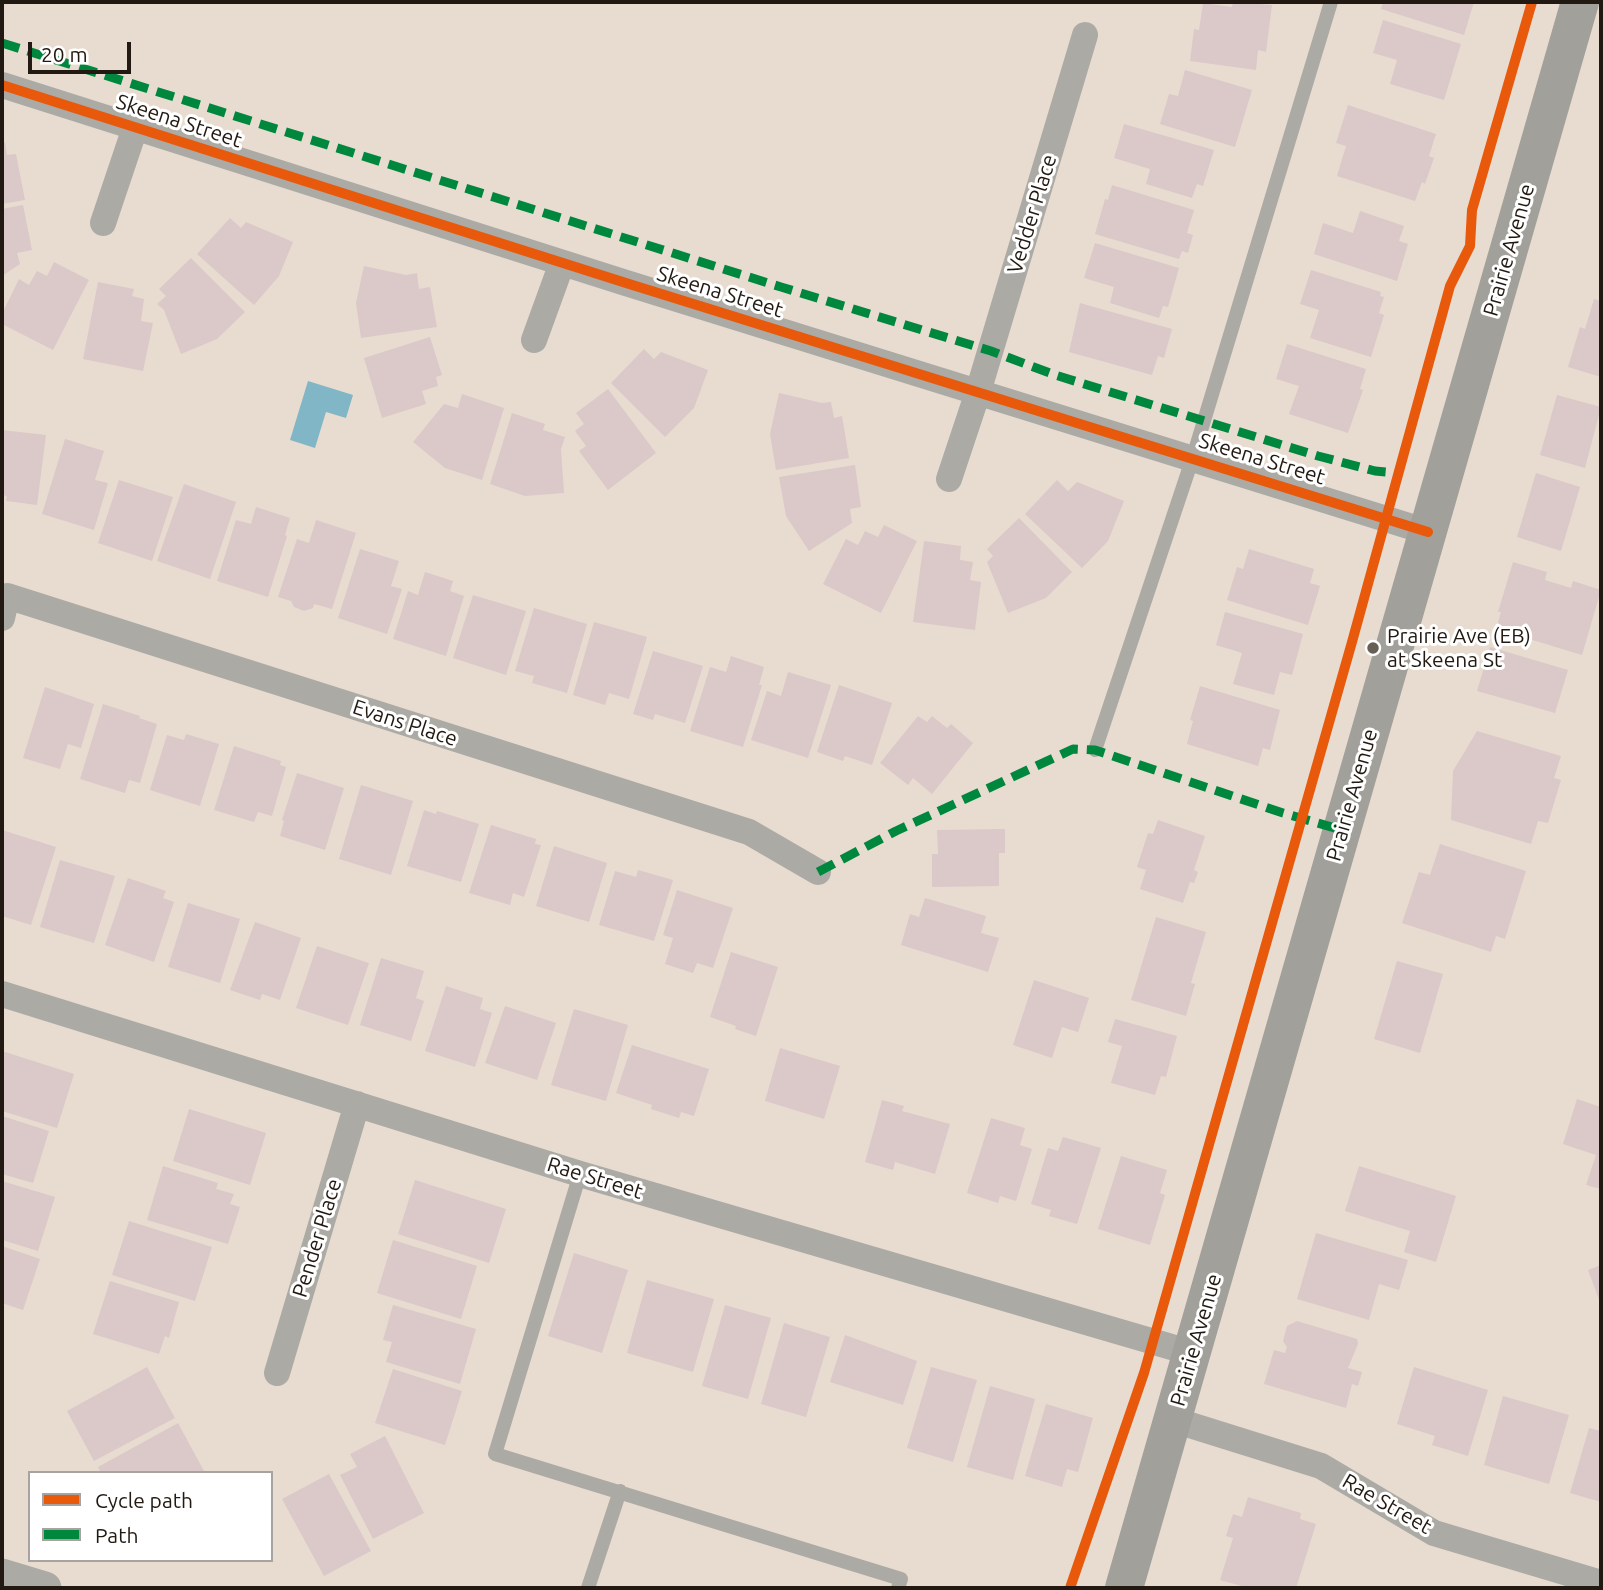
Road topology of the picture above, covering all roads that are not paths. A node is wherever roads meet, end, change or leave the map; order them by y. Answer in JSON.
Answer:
{"nodes":[{"id":1,"x":1331,"y":2,"type":"edge"},
{"id":2,"x":1580,"y":2,"type":"edge"},
{"id":3,"x":1085,"y":35,"type":"dead end"},
{"id":4,"x":2,"y":85,"type":"edge"},
{"id":5,"x":135,"y":128,"type":"junction"},
{"id":6,"x":103,"y":223,"type":"dead end"},
{"id":7,"x":562,"y":263,"type":"junction"},
{"id":8,"x":534,"y":340,"type":"dead end"},
{"id":9,"x":978,"y":392,"type":"junction"},
{"id":10,"x":1193,"y":457,"type":"junction"},
{"id":11,"x":949,"y":479,"type":"dead end"},
{"id":12,"x":1428,"y":531,"type":"junction"},
{"id":13,"x":2,"y":618,"type":"edge"},
{"id":14,"x":1095,"y":750,"type":"dead end"},
{"id":15,"x":818,"y":872,"type":"dead end"},
{"id":16,"x":2,"y":993,"type":"edge"},
{"id":17,"x":357,"y":1104,"type":"junction"},
{"id":18,"x":580,"y":1174,"type":"junction"},
{"id":19,"x":1192,"y":1353,"type":"junction"},
{"id":20,"x":277,"y":1373,"type":"dead end"},
{"id":21,"x":1174,"y":1420,"type":"junction"},
{"id":22,"x":620,"y":1491,"type":"junction"},
{"id":23,"x":2,"y":1575,"type":"edge"},
{"id":24,"x":1601,"y":1583,"type":"edge"},
{"id":25,"x":45,"y":1588,"type":"edge"},
{"id":26,"x":588,"y":1588,"type":"edge"},
{"id":27,"x":898,"y":1588,"type":"edge"},
{"id":28,"x":1124,"y":1588,"type":"edge"}],
"edges":[{"from":1,"to":10,"type":"lane"},
{"from":2,"to":12,"type":"main road","name":"Prairie Avenue"},
{"from":3,"to":9,"type":"street","name":"Vedder Place"},
{"from":4,"to":5,"type":"street","name":"Skeena Street"},
{"from":5,"to":6,"type":"street","name":"Skeena Street"},
{"from":5,"to":7,"type":"street","name":"Skeena Street"},
{"from":7,"to":8,"type":"street"},
{"from":7,"to":9,"type":"street","name":"Skeena Street"},
{"from":9,"to":10,"type":"street","name":"Skeena Street"},
{"from":9,"to":11,"type":"street"},
{"from":10,"to":12,"type":"street","name":"Skeena Street"},
{"from":10,"to":14,"type":"lane"},
{"from":12,"to":19,"type":"main road","name":"Prairie Avenue"},
{"from":13,"to":15,"type":"street","name":"Evans Place"},
{"from":16,"to":17,"type":"street","name":"Rae Street"},
{"from":17,"to":18,"type":"street","name":"Rae Street"},
{"from":17,"to":20,"type":"street","name":"Pender Place"},
{"from":18,"to":19,"type":"street","name":"Rae Street"},
{"from":18,"to":22,"type":"lane"},
{"from":19,"to":21,"type":"main road","name":"Prairie Avenue"},
{"from":21,"to":24,"type":"street","name":"Rae Street"},
{"from":21,"to":28,"type":"main road","name":"Prairie Avenue"},
{"from":22,"to":26,"type":"lane"},
{"from":22,"to":27,"type":"lane"},
{"from":23,"to":25,"type":"street"}]}
